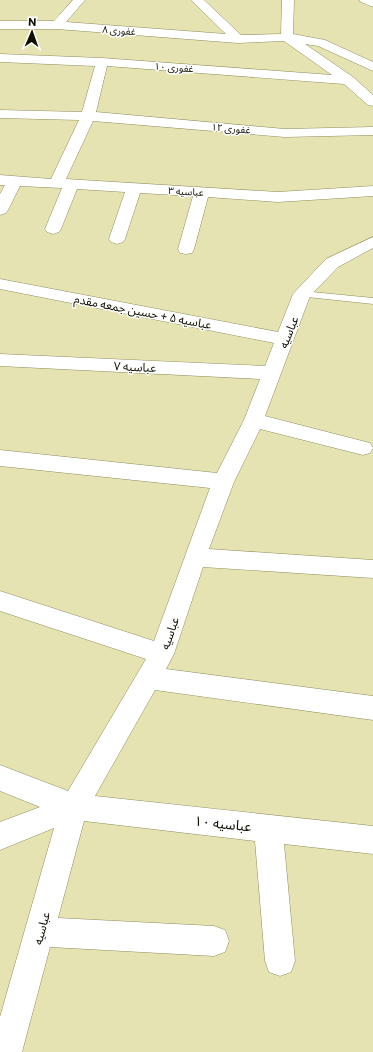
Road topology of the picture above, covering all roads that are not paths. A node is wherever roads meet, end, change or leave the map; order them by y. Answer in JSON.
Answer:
{"nodes":[{"id":1,"x":79,"y":0,"type":"edge"},
{"id":2,"x":197,"y":0,"type":"edge"},
{"id":3,"x":288,"y":0,"type":"edge"},
{"id":4,"x":365,"y":0,"type":"edge"},
{"id":5,"x":373,"y":3,"type":"edge"},
{"id":6,"x":0,"y":25,"type":"edge"},
{"id":7,"x":57,"y":25,"type":"junction"},
{"id":8,"x":287,"y":37,"type":"junction"},
{"id":9,"x":238,"y":39,"type":"junction"},
{"id":10,"x":0,"y":58,"type":"edge"},
{"id":11,"x":102,"y":62,"type":"junction"},
{"id":12,"x":373,"y":67,"type":"edge"},
{"id":13,"x":348,"y":80,"type":"junction"},
{"id":14,"x":373,"y":102,"type":"edge"},
{"id":15,"x":0,"y":114,"type":"edge"},
{"id":16,"x":88,"y":116,"type":"junction"},
{"id":17,"x":373,"y":131,"type":"edge"},
{"id":18,"x":8,"y":180,"type":"edge"},
{"id":19,"x":64,"y":184,"type":"junction"},
{"id":20,"x":134,"y":188,"type":"junction"},
{"id":21,"x":373,"y":191,"type":"edge"},
{"id":22,"x":202,"y":192,"type":"junction"},
{"id":23,"x":0,"y":210,"type":"edge"},
{"id":24,"x":54,"y":229,"type":"dead end"},
{"id":25,"x":117,"y":239,"type":"dead end"},
{"id":26,"x":373,"y":242,"type":"edge"},
{"id":27,"x":186,"y":249,"type":"dead end"},
{"id":28,"x":0,"y":284,"type":"edge"},
{"id":29,"x":302,"y":294,"type":"junction"},
{"id":30,"x":373,"y":301,"type":"edge"},
{"id":31,"x":285,"y":339,"type":"junction"},
{"id":32,"x":0,"y":360,"type":"edge"},
{"id":33,"x":271,"y":373,"type":"junction"},
{"id":34,"x":254,"y":420,"type":"junction"},
{"id":35,"x":363,"y":448,"type":"dead end"},
{"id":36,"x":0,"y":458,"type":"edge"},
{"id":37,"x":223,"y":482,"type":"junction"},
{"id":38,"x":195,"y":557,"type":"junction"},
{"id":39,"x":373,"y":569,"type":"edge"},
{"id":40,"x":0,"y":601,"type":"edge"},
{"id":41,"x":162,"y":654,"type":"junction"},
{"id":42,"x":149,"y":678,"type":"junction"},
{"id":43,"x":373,"y":708,"type":"edge"},
{"id":44,"x":0,"y":778,"type":"edge"},
{"id":45,"x":74,"y":807,"type":"junction"},
{"id":46,"x":268,"y":828,"type":"junction"},
{"id":47,"x":0,"y":836,"type":"edge"},
{"id":48,"x":373,"y":840,"type":"edge"},
{"id":49,"x":40,"y":932,"type":"junction"},
{"id":50,"x":214,"y":941,"type":"dead end"},
{"id":51,"x":280,"y":961,"type":"dead end"},
{"id":52,"x":6,"y":1052,"type":"edge"}],
"edges":[{"from":1,"to":7,"type":"street"},
{"from":2,"to":9,"type":"street"},
{"from":3,"to":8,"type":"street"},
{"from":4,"to":5,"type":"street"},
{"from":6,"to":7,"type":"street","name":"غفوری ۸"},
{"from":7,"to":9,"type":"street","name":"غفوری ۸"},
{"from":8,"to":9,"type":"street","name":"غفوری ۸"},
{"from":8,"to":12,"type":"street","name":"غفوری ۸"},
{"from":8,"to":13,"type":"street"},
{"from":10,"to":11,"type":"street","name":"غفوری ۱۰"},
{"from":11,"to":13,"type":"street","name":"غفوری ۱۰"},
{"from":11,"to":16,"type":"street"},
{"from":13,"to":14,"type":"street"},
{"from":15,"to":16,"type":"street","name":"غفوری ۱۲"},
{"from":16,"to":17,"type":"street","name":"غفوری ۱۲"},
{"from":16,"to":19,"type":"street"},
{"from":18,"to":19,"type":"street","name":"عباسیه ۳"},
{"from":18,"to":23,"type":"street"},
{"from":19,"to":20,"type":"street","name":"عباسیه ۳"},
{"from":19,"to":24,"type":"street"},
{"from":20,"to":22,"type":"street","name":"عباسیه ۳"},
{"from":20,"to":25,"type":"street"},
{"from":21,"to":22,"type":"street","name":"عباسیه ۳"},
{"from":22,"to":27,"type":"street"},
{"from":26,"to":29,"type":"street","name":"عباسیه"},
{"from":28,"to":31,"type":"street","name":"عباسیه ۵ + حسین جمعه مقدم"},
{"from":29,"to":30,"type":"lane"},
{"from":29,"to":31,"type":"street","name":"عباسیه"},
{"from":31,"to":33,"type":"street","name":"عباسیه"},
{"from":32,"to":33,"type":"street","name":"عباسیه ۷"},
{"from":33,"to":34,"type":"street","name":"عباسیه"},
{"from":34,"to":35,"type":"street"},
{"from":34,"to":37,"type":"street","name":"عباسیه"},
{"from":36,"to":37,"type":"street"},
{"from":37,"to":38,"type":"street","name":"عباسیه"},
{"from":38,"to":39,"type":"street"},
{"from":38,"to":41,"type":"street","name":"عباسیه"},
{"from":40,"to":41,"type":"street"},
{"from":41,"to":42,"type":"street","name":"عباسیه"},
{"from":42,"to":43,"type":"street"},
{"from":42,"to":45,"type":"street","name":"عباسیه"},
{"from":44,"to":45,"type":"street"},
{"from":45,"to":46,"type":"street","name":"عباسیه ۱۰"},
{"from":45,"to":47,"type":"street"},
{"from":45,"to":49,"type":"street","name":"عباسیه"},
{"from":46,"to":48,"type":"street","name":"عباسیه ۱۰"},
{"from":46,"to":51,"type":"street"},
{"from":49,"to":50,"type":"street"},
{"from":49,"to":52,"type":"street","name":"عباسیه"}]}
